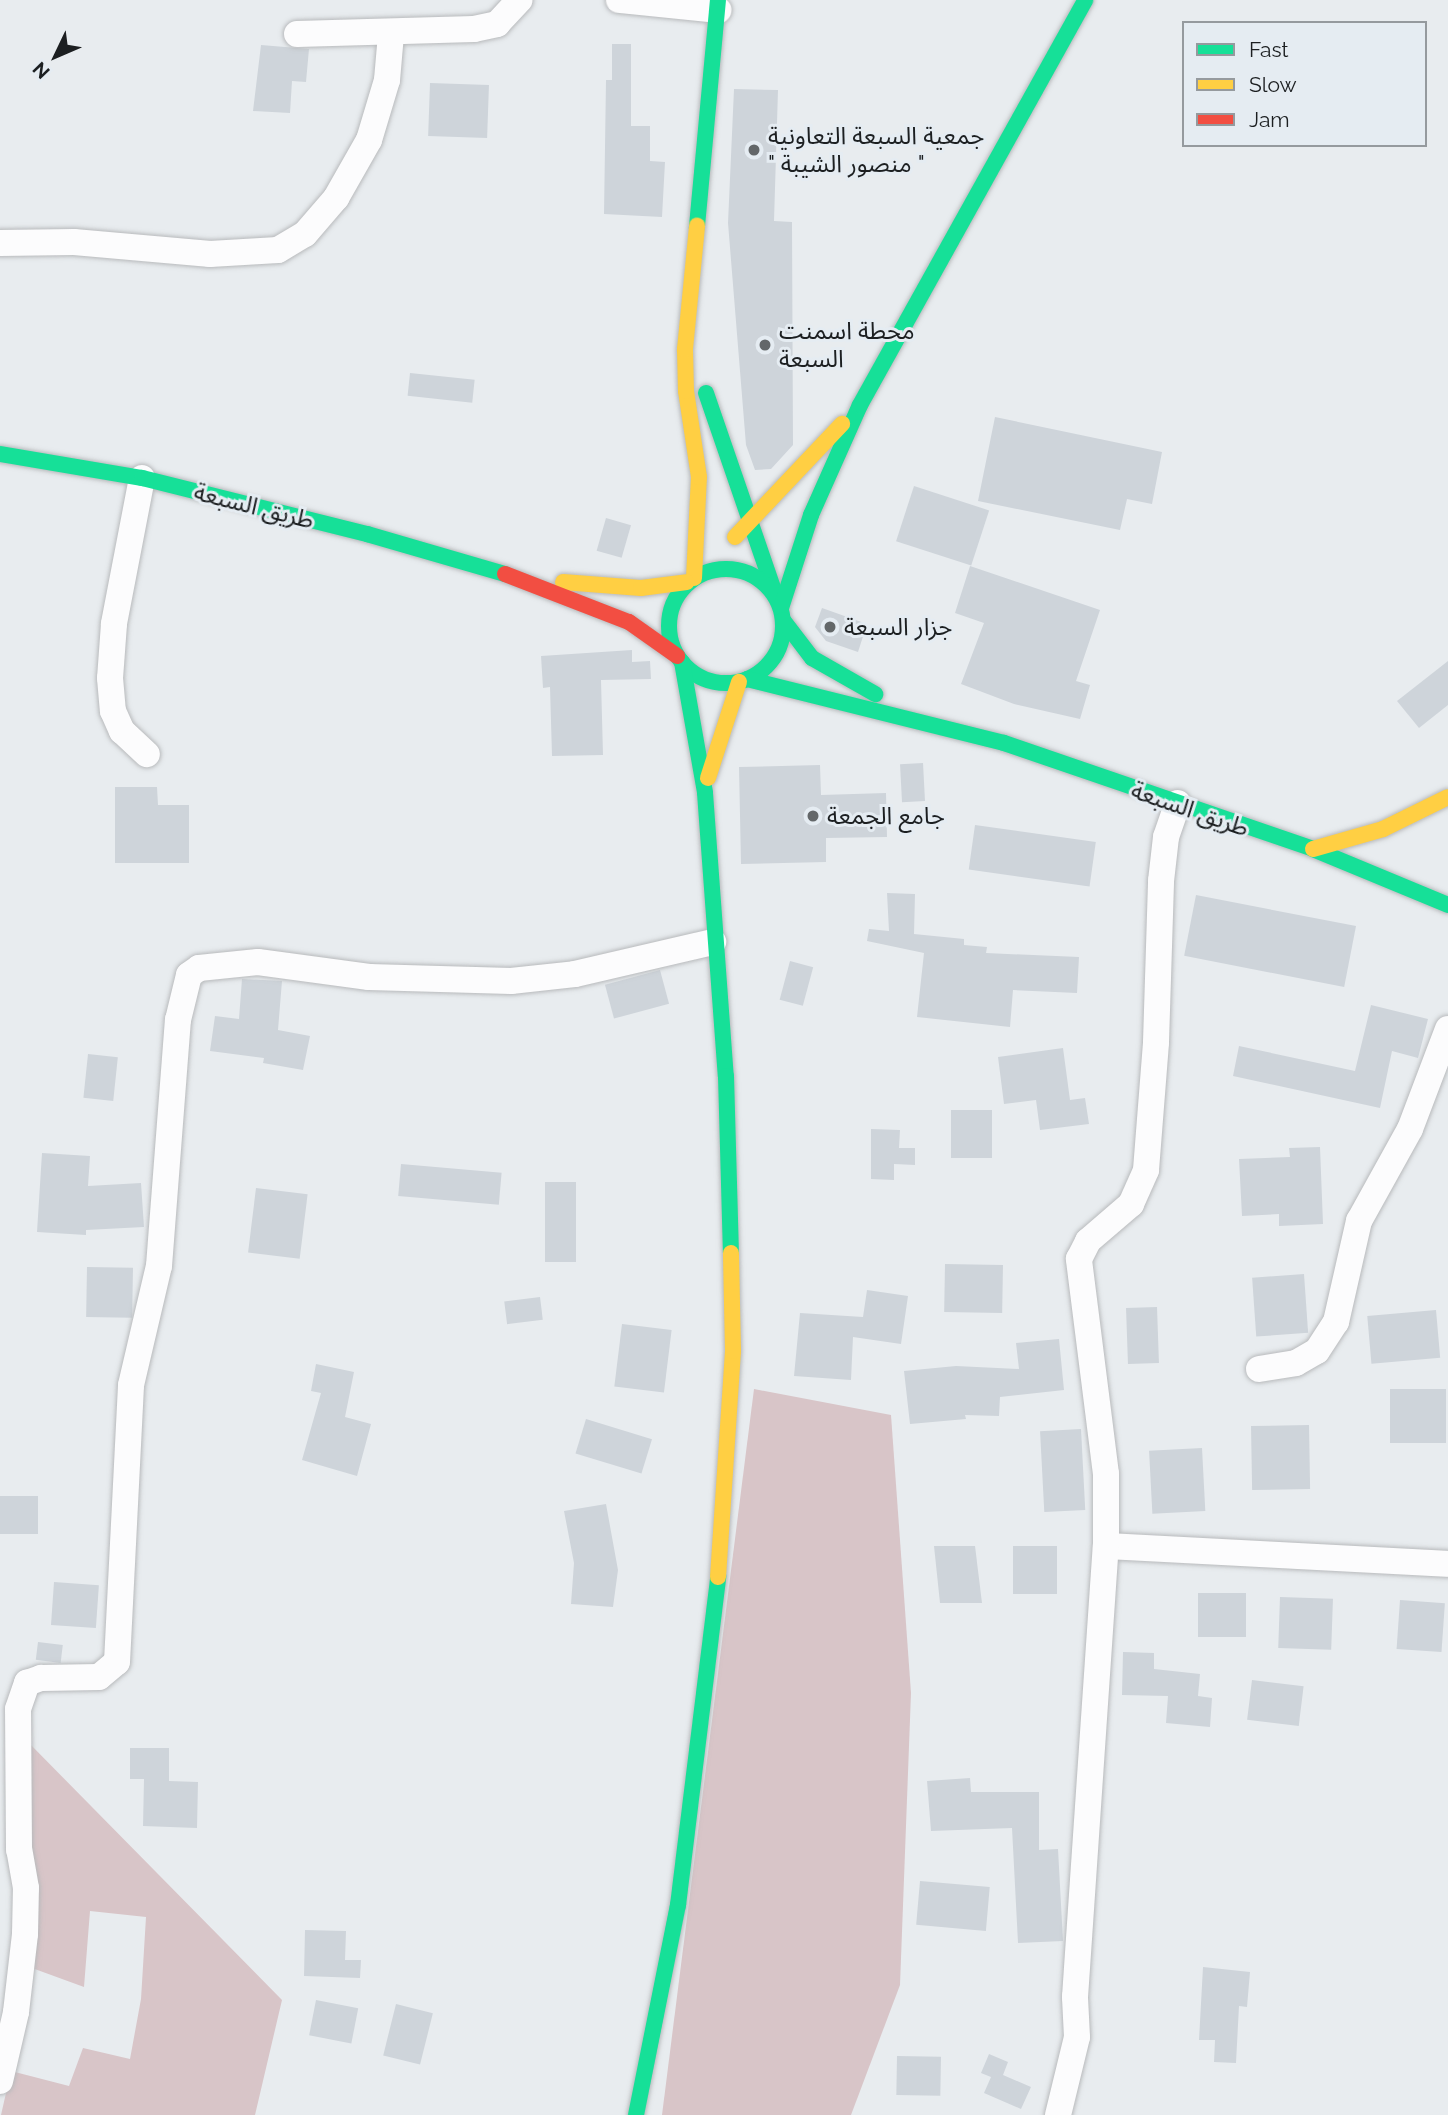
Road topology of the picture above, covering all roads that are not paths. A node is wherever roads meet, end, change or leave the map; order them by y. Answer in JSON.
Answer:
{"nodes":[{"id":1,"x":519,"y":0,"type":"edge"},
{"id":2,"x":620,"y":0,"type":"edge"},
{"id":3,"x":1085,"y":0,"type":"edge"},
{"id":4,"x":718,"y":5,"type":"edge"},
{"id":5,"x":297,"y":34,"type":"dead end"},
{"id":6,"x":391,"y":34,"type":"junction"},
{"id":7,"x":0,"y":243,"type":"edge"},
{"id":8,"x":688,"y":317,"type":"junction"},
{"id":9,"x":860,"y":405,"type":"junction"},
{"id":10,"x":0,"y":454,"type":"edge"},
{"id":11,"x":142,"y":478,"type":"junction"},
{"id":12,"x":750,"y":521,"type":"junction"},
{"id":13,"x":504,"y":574,"type":"junction"},
{"id":14,"x":694,"y":578,"type":"junction"},
{"id":15,"x":781,"y":610,"type":"junction"},
{"id":16,"x":679,"y":659,"type":"junction"},
{"id":17,"x":743,"y":681,"type":"junction"},
{"id":18,"x":929,"y":721,"type":"junction"},
{"id":19,"x":147,"y":754,"type":"dead end"},
{"id":20,"x":705,"y":793,"type":"junction"},
{"id":21,"x":1448,"y":797,"type":"edge"},
{"id":22,"x":1178,"y":803,"type":"junction"},
{"id":23,"x":1313,"y":849,"type":"junction"},
{"id":24,"x":1448,"y":905,"type":"edge"},
{"id":25,"x":713,"y":942,"type":"junction"},
{"id":26,"x":1448,"y":1029,"type":"edge"},
{"id":27,"x":1259,"y":1369,"type":"dead end"},
{"id":28,"x":1106,"y":1546,"type":"junction"},
{"id":29,"x":1448,"y":1564,"type":"edge"},
{"id":30,"x":0,"y":2081,"type":"edge"},
{"id":31,"x":636,"y":2115,"type":"edge"},
{"id":32,"x":1058,"y":2115,"type":"edge"}],
"edges":[{"from":1,"to":6,"type":"street"},
{"from":2,"to":4,"type":"street"},
{"from":3,"to":9,"type":"street"},
{"from":4,"to":8,"type":"street"},
{"from":5,"to":6,"type":"street"},
{"from":6,"to":7,"type":"street"},
{"from":8,"to":12,"type":"street"},
{"from":8,"to":14,"type":"street"},
{"from":9,"to":12,"type":"street"},
{"from":9,"to":15,"type":"street"},
{"from":10,"to":11,"type":"street","name":"طريق السبعة"},
{"from":11,"to":13,"type":"street","name":"طريق السبعة"},
{"from":11,"to":19,"type":"street"},
{"from":12,"to":14,"type":"street"},
{"from":12,"to":15,"type":"street"},
{"from":13,"to":14,"type":"street"},
{"from":13,"to":16,"type":"street"},
{"from":14,"to":15,"type":"street"},
{"from":14,"to":16,"type":"street"},
{"from":15,"to":17,"type":"street"},
{"from":15,"to":18,"type":"street","name":"طريق السبعة"},
{"from":16,"to":17,"type":"street"},
{"from":16,"to":20,"type":"street"},
{"from":17,"to":18,"type":"street","name":"طريق السبعة"},
{"from":17,"to":20,"type":"street"},
{"from":18,"to":22,"type":"street","name":"طريق السبعة"},
{"from":20,"to":25,"type":"street"},
{"from":21,"to":23,"type":"street"},
{"from":22,"to":23,"type":"street","name":"طريق السبعة"},
{"from":22,"to":28,"type":"street"},
{"from":23,"to":24,"type":"street","name":"طريق السبعة"},
{"from":25,"to":30,"type":"street"},
{"from":25,"to":31,"type":"street"},
{"from":26,"to":27,"type":"street"},
{"from":28,"to":29,"type":"street"},
{"from":28,"to":32,"type":"street"}]}
